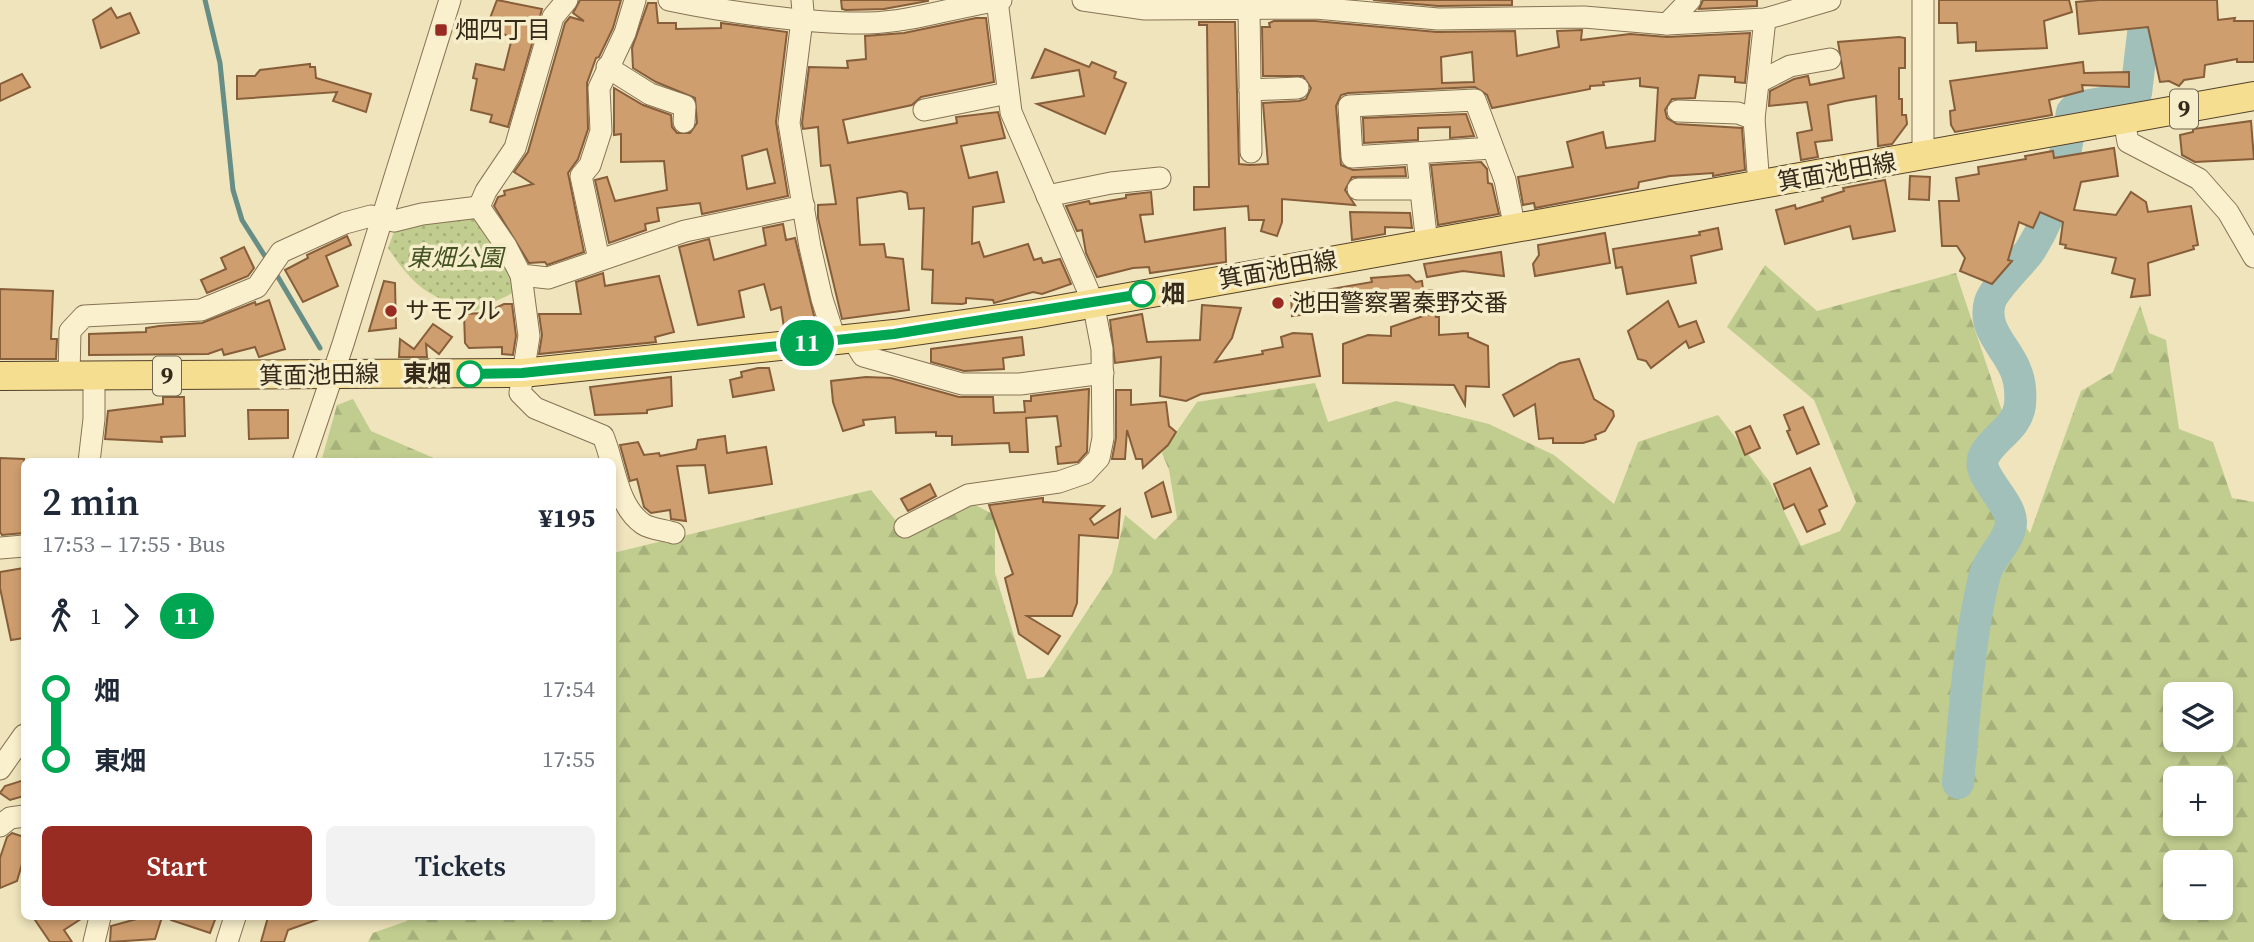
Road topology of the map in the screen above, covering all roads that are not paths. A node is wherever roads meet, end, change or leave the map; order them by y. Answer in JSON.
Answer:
{"nodes":[{"id":1,"x":450,"y":0,"type":"edge"},
{"id":2,"x":567,"y":0,"type":"edge"},
{"id":3,"x":635,"y":0,"type":"edge"},
{"id":4,"x":671,"y":0,"type":"edge"},
{"id":5,"x":999,"y":0,"type":"edge"},
{"id":6,"x":1083,"y":0,"type":"edge"},
{"id":7,"x":1690,"y":0,"type":"edge"},
{"id":8,"x":1830,"y":0,"type":"edge"},
{"id":9,"x":1923,"y":0,"type":"edge"},
{"id":10,"x":1802,"y":3,"type":"edge"},
{"id":11,"x":1420,"y":8,"type":"edge"},
{"id":12,"x":801,"y":9,"type":"edge"},
{"id":13,"x":1249,"y":9,"type":"junction"},
{"id":14,"x":1765,"y":19,"type":"junction"},
{"id":15,"x":1667,"y":24,"type":"junction"},
{"id":16,"x":1821,"y":66,"type":"dead end"},
{"id":17,"x":607,"y":68,"type":"junction"},
{"id":18,"x":1759,"y":82,"type":"junction"},
{"id":19,"x":1298,"y":88,"type":"dead end"},
{"id":20,"x":1250,"y":90,"type":"junction"},
{"id":21,"x":1008,"y":93,"type":"junction"},
{"id":22,"x":2254,"y":96,"type":"edge"},
{"id":23,"x":924,"y":110,"type":"dead end"},
{"id":24,"x":1678,"y":111,"type":"dead end"},
{"id":25,"x":1754,"y":119,"type":"junction"},
{"id":26,"x":684,"y":122,"type":"dead end"},
{"id":27,"x":2119,"y":122,"type":"junction"},
{"id":28,"x":1492,"y":148,"type":"junction"},
{"id":29,"x":1251,"y":152,"type":"dead end"},
{"id":30,"x":1417,"y":155,"type":"junction"},
{"id":31,"x":1923,"y":157,"type":"junction"},
{"id":32,"x":1160,"y":178,"type":"dead end"},
{"id":33,"x":1759,"y":186,"type":"junction"},
{"id":34,"x":1358,"y":189,"type":"dead end"},
{"id":35,"x":1420,"y":189,"type":"junction"},
{"id":36,"x":1047,"y":197,"type":"junction"},
{"id":37,"x":803,"y":206,"type":"junction"},
{"id":38,"x":480,"y":207,"type":"junction"},
{"id":39,"x":383,"y":219,"type":"junction"},
{"id":40,"x":1514,"y":229,"type":"junction"},
{"id":41,"x":1427,"y":244,"type":"junction"},
{"id":42,"x":2254,"y":256,"type":"edge"},
{"id":43,"x":599,"y":260,"type":"junction"},
{"id":44,"x":521,"y":275,"type":"junction"},
{"id":45,"x":1093,"y":302,"type":"junction"},
{"id":46,"x":844,"y":339,"type":"junction"},
{"id":47,"x":522,"y":373,"type":"junction"},
{"id":48,"x":1103,"y":373,"type":"junction"},
{"id":49,"x":333,"y":375,"type":"junction"},
{"id":50,"x":0,"y":376,"type":"edge"},
{"id":51,"x":81,"y":376,"type":"junction"},
{"id":52,"x":89,"y":458,"type":"edge"},
{"id":53,"x":304,"y":458,"type":"edge"},
{"id":54,"x":612,"y":458,"type":"edge"},
{"id":55,"x":616,"y":471,"type":"edge"},
{"id":56,"x":905,"y":527,"type":"dead end"},
{"id":57,"x":674,"y":533,"type":"dead end"},
{"id":58,"x":21,"y":546,"type":"edge"},
{"id":59,"x":0,"y":548,"type":"edge"},
{"id":60,"x":21,"y":739,"type":"edge"},
{"id":61,"x":0,"y":769,"type":"edge"},
{"id":62,"x":21,"y":816,"type":"edge"},
{"id":63,"x":0,"y":827,"type":"edge"},
{"id":64,"x":99,"y":920,"type":"edge"},
{"id":65,"x":234,"y":920,"type":"edge"},
{"id":66,"x":94,"y":942,"type":"edge"},
{"id":67,"x":227,"y":942,"type":"edge"}],
"edges":[{"from":1,"to":39,"type":"street"},
{"from":2,"to":38,"type":"street"},
{"from":3,"to":17,"type":"street"},
{"from":4,"to":12,"type":"street"},
{"from":5,"to":12,"type":"street"},
{"from":5,"to":21,"type":"street"},
{"from":6,"to":13,"type":"street"},
{"from":7,"to":15,"type":"street"},
{"from":8,"to":10,"type":"street"},
{"from":9,"to":31,"type":"street"},
{"from":10,"to":14,"type":"street"},
{"from":11,"to":13,"type":"street"},
{"from":11,"to":15,"type":"street"},
{"from":12,"to":37,"type":"street"},
{"from":13,"to":20,"type":"street"},
{"from":14,"to":15,"type":"street"},
{"from":14,"to":18,"type":"street"},
{"from":16,"to":18,"type":"street"},
{"from":17,"to":26,"type":"street"},
{"from":17,"to":43,"type":"street"},
{"from":18,"to":25,"type":"street"},
{"from":19,"to":20,"type":"street"},
{"from":20,"to":29,"type":"street"},
{"from":21,"to":23,"type":"street"},
{"from":21,"to":36,"type":"street"},
{"from":22,"to":27,"type":"main road","name":"箕面池田線","number":"9"},
{"from":24,"to":25,"type":"street"},
{"from":25,"to":33,"type":"street"},
{"from":27,"to":31,"type":"main road","name":"箕面池田線","number":"9"},
{"from":27,"to":42,"type":"street"},
{"from":28,"to":30,"type":"street"},
{"from":28,"to":30,"type":"street"},
{"from":28,"to":40,"type":"street"},
{"from":30,"to":35,"type":"street"},
{"from":31,"to":33,"type":"main road","name":"箕面池田線","number":"9"},
{"from":32,"to":36,"type":"street"},
{"from":33,"to":40,"type":"main road","name":"箕面池田線","number":"9"},
{"from":34,"to":35,"type":"street"},
{"from":35,"to":41,"type":"street"},
{"from":36,"to":45,"type":"street"},
{"from":37,"to":43,"type":"street"},
{"from":37,"to":46,"type":"street"},
{"from":38,"to":39,"type":"street"},
{"from":38,"to":44,"type":"street"},
{"from":39,"to":49,"type":"street"},
{"from":39,"to":51,"type":"street"},
{"from":40,"to":41,"type":"main road","name":"箕面池田線","number":"9"},
{"from":41,"to":45,"type":"main road","name":"箕面池田線","number":"9"},
{"from":43,"to":44,"type":"street"},
{"from":44,"to":47,"type":"street"},
{"from":45,"to":46,"type":"main road","name":"箕面池田線","number":"9"},
{"from":45,"to":48,"type":"street"},
{"from":46,"to":47,"type":"main road","name":"箕面池田線","number":"9"},
{"from":46,"to":48,"type":"street"},
{"from":47,"to":49,"type":"main road","name":"箕面池田線","number":"9"},
{"from":47,"to":54,"type":"street"},
{"from":48,"to":56,"type":"street"},
{"from":49,"to":51,"type":"main road","name":"箕面池田線","number":"9"},
{"from":49,"to":53,"type":"street"},
{"from":50,"to":51,"type":"main road","name":"箕面池田線","number":"9"},
{"from":51,"to":52,"type":"street"},
{"from":55,"to":57,"type":"street"},
{"from":58,"to":59,"type":"street"},
{"from":60,"to":61,"type":"street"},
{"from":62,"to":63,"type":"street"},
{"from":64,"to":66,"type":"street"},
{"from":65,"to":67,"type":"street"}]}
